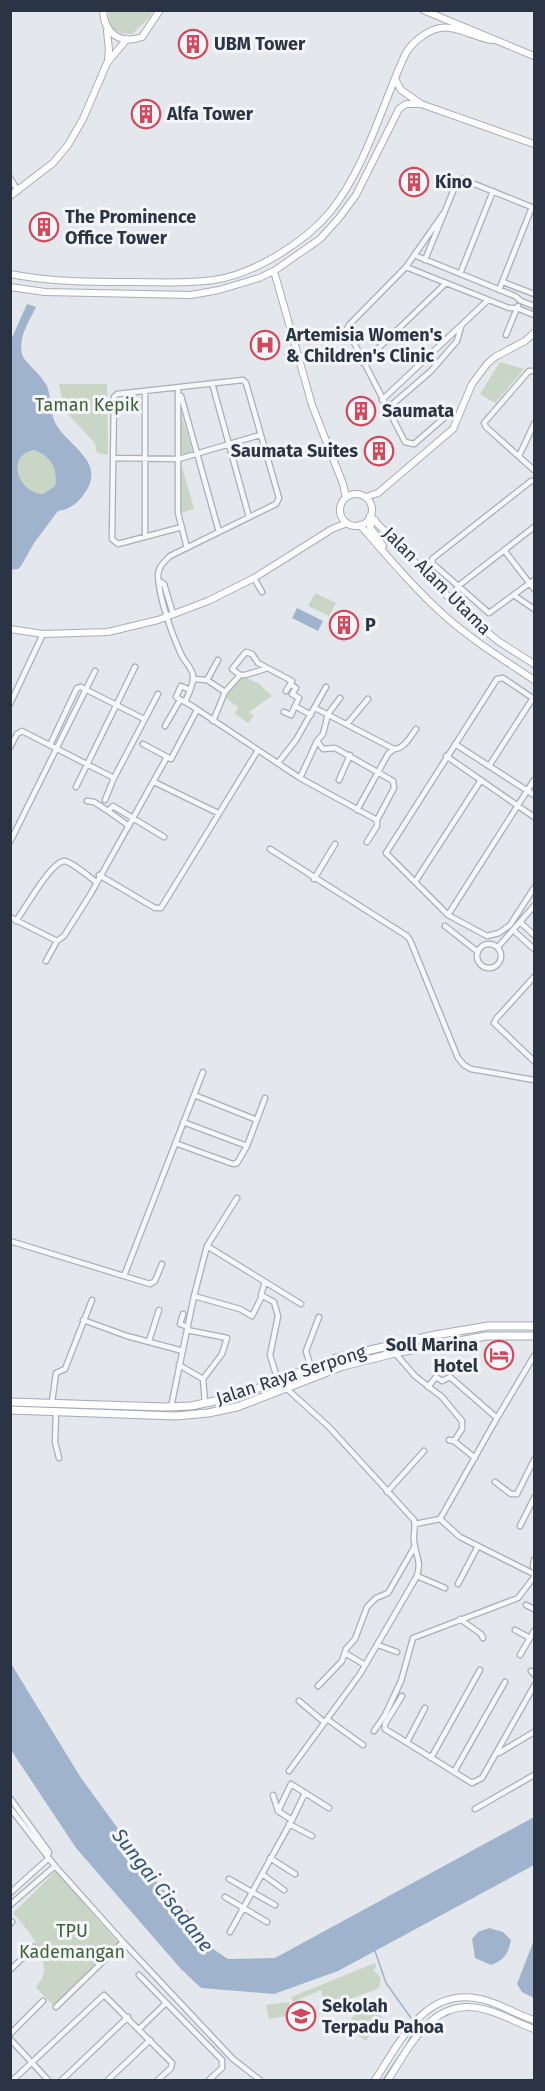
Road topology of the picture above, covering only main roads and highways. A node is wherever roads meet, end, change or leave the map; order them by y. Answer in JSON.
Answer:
{"nodes":[{"id":1,"x":103,"y":10,"type":"edge"},
{"id":2,"x":160,"y":10,"type":"edge"},
{"id":3,"x":428,"y":11,"type":"edge"},
{"id":4,"x":438,"y":13,"type":"edge"},
{"id":5,"x":106,"y":28,"type":"junction"},
{"id":6,"x":127,"y":39,"type":"junction"},
{"id":7,"x":492,"y":40,"type":"junction"},
{"id":8,"x":534,"y":56,"type":"edge"},
{"id":9,"x":107,"y":63,"type":"junction"},
{"id":10,"x":395,"y":80,"type":"junction"},
{"id":11,"x":421,"y":104,"type":"junction"},
{"id":12,"x":534,"y":144,"type":"edge"},
{"id":13,"x":10,"y":196,"type":"edge"},
{"id":14,"x":274,"y":271,"type":"junction"},
{"id":15,"x":10,"y":274,"type":"edge"},
{"id":16,"x":10,"y":287,"type":"edge"},
{"id":17,"x":534,"y":333,"type":"edge"},
{"id":18,"x":343,"y":484,"type":"junction"},
{"id":19,"x":378,"y":493,"type":"junction"},
{"id":20,"x":355,"y":494,"type":"junction"},
{"id":21,"x":346,"y":497,"type":"junction"},
{"id":22,"x":366,"y":497,"type":"junction"},
{"id":23,"x":371,"y":506,"type":"junction"},
{"id":24,"x":341,"y":515,"type":"junction"},
{"id":25,"x":373,"y":518,"type":"junction"},
{"id":26,"x":347,"y":523,"type":"junction"},
{"id":27,"x":360,"y":525,"type":"junction"},
{"id":28,"x":332,"y":529,"type":"junction"},
{"id":29,"x":386,"y":555,"type":"junction"},
{"id":30,"x":10,"y":628,"type":"edge"},
{"id":31,"x":498,"y":641,"type":"junction"},
{"id":32,"x":491,"y":651,"type":"junction"},
{"id":33,"x":534,"y":664,"type":"edge"},
{"id":34,"x":534,"y":680,"type":"edge"},
{"id":35,"x":534,"y":1326,"type":"edge"},
{"id":36,"x":534,"y":1336,"type":"edge"},
{"id":37,"x":383,"y":1347,"type":"junction"},
{"id":38,"x":385,"y":1355,"type":"junction"},
{"id":39,"x":10,"y":1402,"type":"edge"},
{"id":40,"x":10,"y":1410,"type":"edge"},
{"id":41,"x":534,"y":2020,"type":"edge"},
{"id":42,"x":534,"y":2029,"type":"edge"},
{"id":43,"x":397,"y":2047,"type":"junction"},
{"id":44,"x":406,"y":2052,"type":"junction"},
{"id":45,"x":375,"y":2080,"type":"edge"},
{"id":46,"x":388,"y":2080,"type":"edge"}],
"edges":[{"from":1,"to":5,"type":"main road"},
{"from":2,"to":6,"type":"main road"},
{"from":3,"to":4,"type":"main road"},
{"from":4,"to":7,"type":"main road"},
{"from":5,"to":6,"type":"main road"},
{"from":5,"to":9,"type":"main road"},
{"from":6,"to":9,"type":"main road"},
{"from":7,"to":8,"type":"main road"},
{"from":7,"to":10,"type":"main road"},
{"from":9,"to":13,"type":"main road"},
{"from":10,"to":11,"type":"main road"},
{"from":10,"to":15,"type":"main road"},
{"from":11,"to":12,"type":"main road"},
{"from":11,"to":14,"type":"main road"},
{"from":14,"to":16,"type":"main road"},
{"from":14,"to":18,"type":"main road"},
{"from":17,"to":19,"type":"main road"},
{"from":18,"to":20,"type":"main road"},
{"from":18,"to":21,"type":"main road"},
{"from":19,"to":22,"type":"main road"},
{"from":19,"to":23,"type":"main road"},
{"from":20,"to":21,"type":"main road"},
{"from":20,"to":22,"type":"main road"},
{"from":21,"to":24,"type":"main road"},
{"from":22,"to":23,"type":"main road"},
{"from":23,"to":25,"type":"main road"},
{"from":24,"to":26,"type":"main road"},
{"from":24,"to":28,"type":"main road"},
{"from":25,"to":27,"type":"main road"},
{"from":25,"to":29,"type":"main road"},
{"from":25,"to":31,"type":"main road","name":"Jalan Alam Utama"},
{"from":26,"to":27,"type":"main road"},
{"from":26,"to":28,"type":"main road"},
{"from":27,"to":29,"type":"main road","name":"Jalan Alam Utama"},
{"from":28,"to":30,"type":"main road"},
{"from":29,"to":32,"type":"main road","name":"Jalan Alam Utama"},
{"from":31,"to":32,"type":"main road"},
{"from":31,"to":33,"type":"main road","name":"Jalan Alam Utama"},
{"from":32,"to":34,"type":"main road","name":"Jalan Alam Utama"},
{"from":35,"to":37,"type":"main road","name":"Jalan Raya Serpong"},
{"from":36,"to":38,"type":"main road","name":"Jalan Raya Serpong"},
{"from":37,"to":38,"type":"main road"},
{"from":37,"to":39,"type":"main road","name":"Jalan Raya Serpong"},
{"from":38,"to":40,"type":"main road","name":"Jalan Raya Serpong"},
{"from":41,"to":43,"type":"main road"},
{"from":42,"to":44,"type":"main road"},
{"from":43,"to":44,"type":"main road"},
{"from":43,"to":45,"type":"main road"},
{"from":44,"to":46,"type":"main road"}]}
